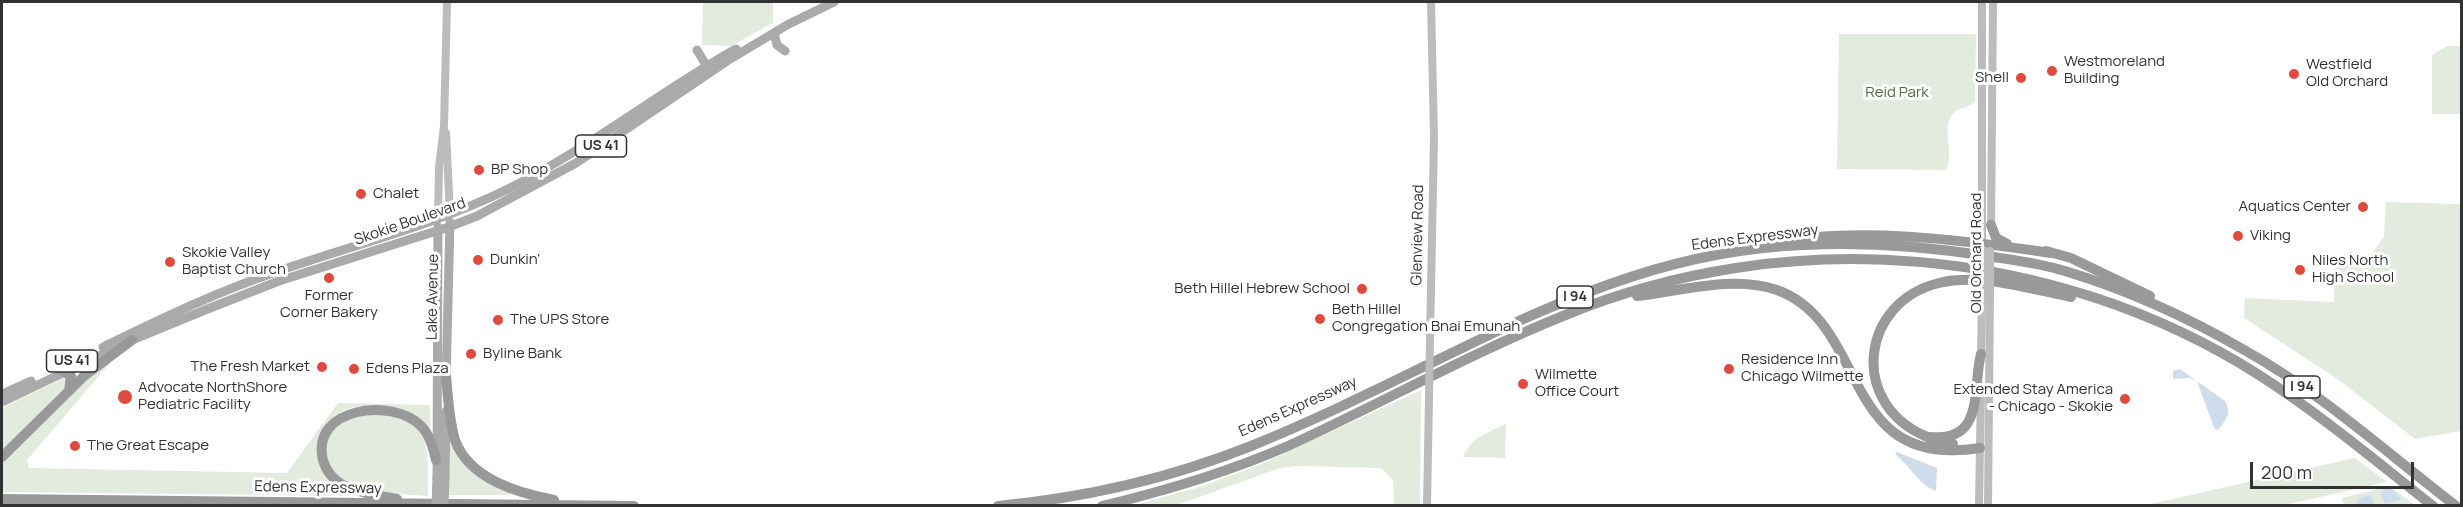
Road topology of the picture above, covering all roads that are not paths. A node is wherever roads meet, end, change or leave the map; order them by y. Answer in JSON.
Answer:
{"nodes":[{"id":1,"x":447,"y":2,"type":"edge"},
{"id":2,"x":822,"y":2,"type":"edge"},
{"id":3,"x":834,"y":2,"type":"edge"},
{"id":4,"x":1431,"y":2,"type":"edge"},
{"id":5,"x":1982,"y":2,"type":"edge"},
{"id":6,"x":1993,"y":2,"type":"edge"},
{"id":7,"x":774,"y":33,"type":"junction"},
{"id":8,"x":698,"y":50,"type":"dead end"},
{"id":9,"x":785,"y":51,"type":"dead end"},
{"id":10,"x":706,"y":65,"type":"junction"},
{"id":11,"x":444,"y":126,"type":"junction"},
{"id":12,"x":450,"y":214,"type":"junction"},
{"id":13,"x":438,"y":219,"type":"junction"},
{"id":14,"x":1991,"y":225,"type":"junction"},
{"id":15,"x":449,"y":227,"type":"junction"},
{"id":16,"x":438,"y":231,"type":"junction"},
{"id":17,"x":1986,"y":247,"type":"junction"},
{"id":18,"x":2051,"y":253,"type":"junction"},
{"id":19,"x":1696,"y":259,"type":"junction"},
{"id":20,"x":1986,"y":291,"type":"junction"},
{"id":21,"x":1609,"y":299,"type":"junction"},
{"id":22,"x":2098,"y":299,"type":"junction"},
{"id":23,"x":2175,"y":314,"type":"junction"},
{"id":24,"x":132,"y":340,"type":"junction"},
{"id":25,"x":1981,"y":354,"type":"junction"},
{"id":26,"x":62,"y":370,"type":"junction"},
{"id":27,"x":446,"y":376,"type":"junction"},
{"id":28,"x":69,"y":391,"type":"junction"},
{"id":29,"x":2,"y":394,"type":"edge"},
{"id":30,"x":2,"y":402,"type":"edge"},
{"id":31,"x":1926,"y":437,"type":"junction"},
{"id":32,"x":1980,"y":448,"type":"junction"},
{"id":33,"x":2,"y":457,"type":"edge"},
{"id":34,"x":436,"y":460,"type":"junction"},
{"id":35,"x":441,"y":477,"type":"junction"},
{"id":36,"x":2,"y":500,"type":"edge"},
{"id":37,"x":421,"y":504,"type":"edge"},
{"id":38,"x":578,"y":505,"type":"edge"},
{"id":39,"x":436,"y":506,"type":"edge"},
{"id":40,"x":444,"y":506,"type":"edge"},
{"id":41,"x":634,"y":506,"type":"edge"},
{"id":42,"x":998,"y":506,"type":"edge"},
{"id":43,"x":1102,"y":506,"type":"edge"},
{"id":44,"x":1427,"y":506,"type":"edge"},
{"id":45,"x":1979,"y":506,"type":"edge"},
{"id":46,"x":1988,"y":506,"type":"edge"},
{"id":47,"x":2433,"y":506,"type":"edge"},
{"id":48,"x":2456,"y":506,"type":"edge"}],
"edges":[{"from":1,"to":11,"type":"main road","name":"Lake Avenue"},
{"from":2,"to":10,"type":"main road","name":"Skokie Boulevard","number":"US 41"},
{"from":3,"to":7,"type":"main road","name":"Skokie Boulevard","number":"US 41"},
{"from":4,"to":44,"type":"main road","name":"Glenview Road","bridge":true},
{"from":5,"to":17,"type":"main road","name":"Old Orchard Road"},
{"from":6,"to":14,"type":"main road","name":"Old Orchard Road"},
{"from":7,"to":9,"type":"main road"},
{"from":7,"to":15,"type":"main road","name":"Skokie Boulevard","number":"US 41"},
{"from":8,"to":10,"type":"main road"},
{"from":10,"to":12,"type":"main road","name":"Skokie Boulevard","number":"US 41"},
{"from":11,"to":12,"type":"main road","name":"Lake Avenue"},
{"from":11,"to":13,"type":"main road","name":"Lake Avenue"},
{"from":12,"to":13,"type":"main road","name":"Skokie Boulevard","number":"US 41"},
{"from":12,"to":15,"type":"main road","name":"Lake Avenue"},
{"from":13,"to":16,"type":"main road","name":"Lake Avenue"},
{"from":13,"to":26,"type":"main road","name":"Skokie Boulevard","number":"US 41"},
{"from":14,"to":17,"type":"main road","name":"Old Orchard Road"},
{"from":14,"to":18,"type":"highway"},
{"from":15,"to":16,"type":"main road","name":"Skokie Boulevard","number":"US 41"},
{"from":15,"to":27,"type":"main road","name":"Lake Avenue"},
{"from":16,"to":24,"type":"main road","name":"Skokie Boulevard","number":"US 41"},
{"from":16,"to":34,"type":"main road","name":"Lake Avenue"},
{"from":17,"to":18,"type":"highway"},
{"from":17,"to":19,"type":"highway"},
{"from":17,"to":20,"type":"main road","name":"Old Orchard Road","bridge":true},
{"from":18,"to":23,"type":"highway"},
{"from":19,"to":23,"type":"highway","name":"Edens Expressway","number":"I 94"},
{"from":19,"to":42,"type":"highway","name":"Edens Expressway","number":"I 94"},
{"from":20,"to":25,"type":"main road","name":"Old Orchard Road"},
{"from":20,"to":46,"type":"main road","name":"Old Orchard Road"},
{"from":21,"to":22,"type":"highway","name":"Edens Expressway","number":"I 94"},
{"from":21,"to":32,"type":"highway"},
{"from":21,"to":43,"type":"highway","name":"Edens Expressway","number":"I 94"},
{"from":22,"to":31,"type":"highway"},
{"from":22,"to":47,"type":"highway","name":"Edens Expressway","number":"I 94"},
{"from":23,"to":48,"type":"highway","name":"Edens Expressway","number":"I 94"},
{"from":24,"to":26,"type":"main road","name":"Skokie Boulevard","number":"US 41"},
{"from":24,"to":28,"type":"highway","number":"US 41"},
{"from":25,"to":31,"type":"highway"},
{"from":25,"to":32,"type":"main road","name":"Old Orchard Road"},
{"from":26,"to":28,"type":"highway"},
{"from":26,"to":29,"type":"main road","name":"Skokie Boulevard","number":"US 41"},
{"from":26,"to":30,"type":"main road","name":"Skokie Boulevard","number":"US 41"},
{"from":27,"to":35,"type":"main road","name":"Lake Avenue"},
{"from":27,"to":38,"type":"highway"},
{"from":28,"to":33,"type":"highway","number":"US 41"},
{"from":31,"to":32,"type":"highway"},
{"from":32,"to":45,"type":"main road","name":"Old Orchard Road"},
{"from":34,"to":35,"type":"main road","name":"Lake Avenue"},
{"from":34,"to":37,"type":"highway"},
{"from":35,"to":39,"type":"main road","name":"Lake Avenue","bridge":true},
{"from":35,"to":40,"type":"main road","name":"Lake Avenue","bridge":true},
{"from":36,"to":37,"type":"highway","name":"Edens Expressway"},
{"from":37,"to":38,"type":"highway","name":"Edens Expressway"},
{"from":38,"to":41,"type":"highway","name":"Edens Expressway"}]}
